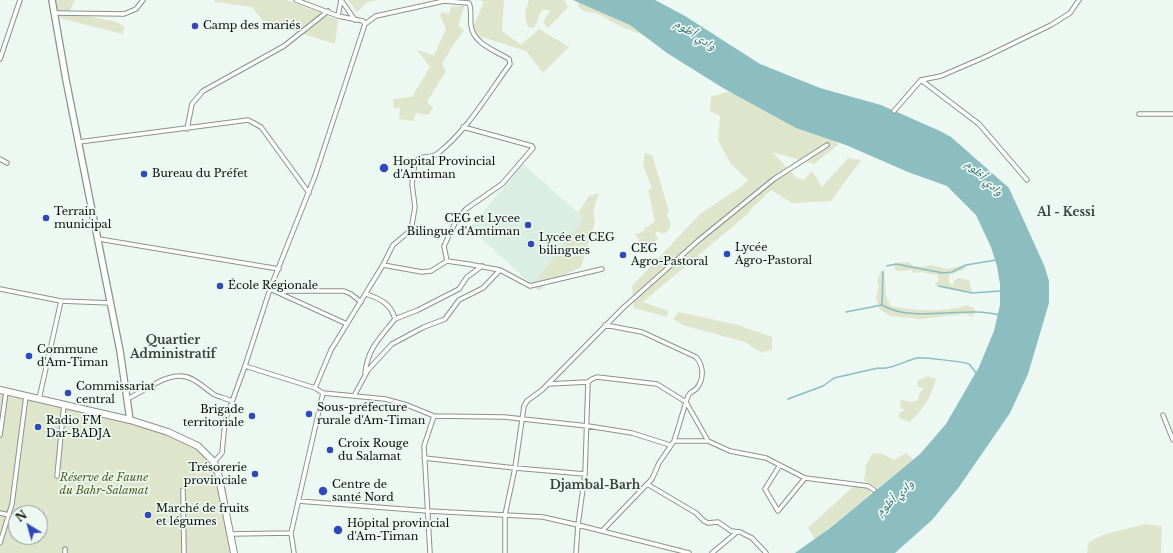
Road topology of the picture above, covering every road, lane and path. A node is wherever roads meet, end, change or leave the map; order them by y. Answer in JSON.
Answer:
{"nodes":[{"id":1,"x":20,"y":0,"type":"edge"},
{"id":2,"x":52,"y":0,"type":"edge"},
{"id":3,"x":143,"y":0,"type":"edge"},
{"id":4,"x":296,"y":0,"type":"edge"},
{"id":5,"x":341,"y":0,"type":"edge"},
{"id":6,"x":1079,"y":0,"type":"edge"},
{"id":7,"x":55,"y":12,"type":"junction"},
{"id":8,"x":328,"y":12,"type":"junction"},
{"id":9,"x":338,"y":16,"type":"junction"},
{"id":10,"x":355,"y":20,"type":"junction"},
{"id":11,"x":365,"y":24,"type":"junction"},
{"id":12,"x":0,"y":59,"type":"edge"},
{"id":13,"x":921,"y":80,"type":"junction"},
{"id":14,"x":894,"y":111,"type":"dead end"},
{"id":15,"x":1139,"y":114,"type":"dead end"},
{"id":16,"x":1173,"y":114,"type":"edge"},
{"id":17,"x":463,"y":127,"type":"junction"},
{"id":18,"x":187,"y":129,"type":"junction"},
{"id":19,"x":79,"y":142,"type":"junction"},
{"id":20,"x":827,"y":145,"type":"dead end"},
{"id":21,"x":0,"y":159,"type":"edge"},
{"id":22,"x":7,"y":163,"type":"dead end"},
{"id":23,"x":1027,"y":180,"type":"dead end"},
{"id":24,"x":309,"y":193,"type":"junction"},
{"id":25,"x":99,"y":239,"type":"junction"},
{"id":26,"x":447,"y":261,"type":"junction"},
{"id":27,"x":383,"y":265,"type":"junction"},
{"id":28,"x":482,"y":266,"type":"junction"},
{"id":29,"x":279,"y":269,"type":"junction"},
{"id":30,"x":602,"y":269,"type":"dead end"},
{"id":31,"x":500,"y":270,"type":"junction"},
{"id":32,"x":0,"y":289,"type":"edge"},
{"id":33,"x":270,"y":289,"type":"junction"},
{"id":34,"x":279,"y":292,"type":"junction"},
{"id":35,"x":366,"y":294,"type":"junction"},
{"id":36,"x":61,"y":301,"type":"junction"},
{"id":37,"x":361,"y":302,"type":"junction"},
{"id":38,"x":111,"y":303,"type":"junction"},
{"id":39,"x":395,"y":319,"type":"junction"},
{"id":40,"x":347,"y":324,"type":"junction"},
{"id":41,"x":606,"y":325,"type":"junction"},
{"id":42,"x":244,"y":366,"type":"junction"},
{"id":43,"x":365,"y":376,"type":"junction"},
{"id":44,"x":588,"y":382,"type":"junction"},
{"id":45,"x":548,"y":384,"type":"junction"},
{"id":46,"x":315,"y":388,"type":"junction"},
{"id":47,"x":3,"y":391,"type":"edge"},
{"id":48,"x":322,"y":393,"type":"junction"},
{"id":49,"x":26,"y":396,"type":"junction"},
{"id":50,"x":354,"y":396,"type":"junction"},
{"id":51,"x":39,"y":399,"type":"junction"},
{"id":52,"x":127,"y":399,"type":"junction"},
{"id":53,"x":232,"y":401,"type":"junction"},
{"id":54,"x":686,"y":402,"type":"junction"},
{"id":55,"x":64,"y":404,"type":"junction"},
{"id":56,"x":1163,"y":415,"type":"dead end"},
{"id":57,"x":434,"y":416,"type":"junction"},
{"id":58,"x":524,"y":418,"type":"junction"},
{"id":59,"x":130,"y":420,"type":"junction"},
{"id":60,"x":588,"y":426,"type":"junction"},
{"id":61,"x":0,"y":435,"type":"edge"},
{"id":62,"x":674,"y":440,"type":"junction"},
{"id":63,"x":1173,"y":440,"type":"edge"},
{"id":64,"x":708,"y":441,"type":"junction"},
{"id":65,"x":670,"y":445,"type":"junction"},
{"id":66,"x":424,"y":458,"type":"junction"},
{"id":67,"x":214,"y":462,"type":"junction"},
{"id":68,"x":780,"y":465,"type":"junction"},
{"id":69,"x":515,"y":468,"type":"junction"},
{"id":70,"x":585,"y":474,"type":"junction"},
{"id":71,"x":57,"y":476,"type":"dead end"},
{"id":72,"x":805,"y":478,"type":"junction"},
{"id":73,"x":647,"y":484,"type":"junction"},
{"id":74,"x":183,"y":490,"type":"dead end"},
{"id":75,"x":874,"y":490,"type":"dead end"},
{"id":76,"x":298,"y":501,"type":"junction"},
{"id":77,"x":11,"y":505,"type":"edge"},
{"id":78,"x":428,"y":511,"type":"junction"},
{"id":79,"x":506,"y":515,"type":"junction"},
{"id":80,"x":8,"y":518,"type":"edge"},
{"id":81,"x":578,"y":525,"type":"junction"},
{"id":82,"x":602,"y":531,"type":"junction"},
{"id":83,"x":738,"y":531,"type":"junction"},
{"id":84,"x":292,"y":533,"type":"junction"},
{"id":85,"x":230,"y":534,"type":"junction"},
{"id":86,"x":0,"y":543,"type":"edge"},
{"id":87,"x":184,"y":553,"type":"edge"},
{"id":88,"x":234,"y":553,"type":"edge"},
{"id":89,"x":294,"y":553,"type":"edge"},
{"id":90,"x":430,"y":553,"type":"edge"},
{"id":91,"x":506,"y":553,"type":"edge"},
{"id":92,"x":576,"y":553,"type":"edge"},
{"id":93,"x":689,"y":553,"type":"edge"},
{"id":94,"x":712,"y":553,"type":"edge"},
{"id":95,"x":766,"y":553,"type":"edge"}],
"edges":[{"from":1,"to":12,"type":"street"},
{"from":2,"to":7,"type":"main road"},
{"from":3,"to":7,"type":"street"},
{"from":4,"to":8,"type":"street"},
{"from":5,"to":9,"type":"street"},
{"from":5,"to":10,"type":"street"},
{"from":6,"to":13,"type":"street"},
{"from":7,"to":19,"type":"main road"},
{"from":8,"to":9,"type":"street"},
{"from":8,"to":18,"type":"street"},
{"from":9,"to":10,"type":"street"},
{"from":10,"to":11,"type":"street"},
{"from":11,"to":17,"type":"street"},
{"from":11,"to":24,"type":"street"},
{"from":13,"to":14,"type":"street"},
{"from":13,"to":23,"type":"street"},
{"from":15,"to":16,"type":"street"},
{"from":17,"to":26,"type":"street"},
{"from":17,"to":27,"type":"street"},
{"from":18,"to":19,"type":"street"},
{"from":18,"to":24,"type":"street"},
{"from":19,"to":25,"type":"main road"},
{"from":20,"to":41,"type":"street"},
{"from":21,"to":22,"type":"street"},
{"from":24,"to":29,"type":"street"},
{"from":25,"to":29,"type":"street"},
{"from":25,"to":38,"type":"main road"},
{"from":26,"to":27,"type":"street"},
{"from":26,"to":28,"type":"street"},
{"from":27,"to":35,"type":"street"},
{"from":28,"to":31,"type":"street"},
{"from":28,"to":39,"type":"street"},
{"from":29,"to":33,"type":"street"},
{"from":30,"to":31,"type":"street"},
{"from":31,"to":43,"type":"street"},
{"from":32,"to":36,"type":"street"},
{"from":33,"to":34,"type":"street"},
{"from":33,"to":42,"type":"street"},
{"from":34,"to":37,"type":"street"},
{"from":34,"to":40,"type":"street"},
{"from":35,"to":37,"type":"street"},
{"from":35,"to":39,"type":"street"},
{"from":36,"to":38,"type":"street"},
{"from":36,"to":51,"type":"street"},
{"from":37,"to":40,"type":"street"},
{"from":38,"to":52,"type":"main road"},
{"from":39,"to":43,"type":"street"},
{"from":40,"to":46,"type":"street"},
{"from":41,"to":45,"type":"street"},
{"from":41,"to":54,"type":"street"},
{"from":42,"to":46,"type":"street"},
{"from":42,"to":53,"type":"street"},
{"from":43,"to":50,"type":"street"},
{"from":44,"to":45,"type":"street"},
{"from":44,"to":54,"type":"street"},
{"from":44,"to":60,"type":"street"},
{"from":45,"to":58,"type":"street"},
{"from":46,"to":48,"type":"street"},
{"from":47,"to":49,"type":"main road"},
{"from":47,"to":61,"type":"street"},
{"from":48,"to":50,"type":"street"},
{"from":48,"to":76,"type":"street"},
{"from":49,"to":51,"type":"main road"},
{"from":49,"to":77,"type":"street"},
{"from":50,"to":57,"type":"street"},
{"from":51,"to":55,"type":"main road"},
{"from":52,"to":53,"type":"street"},
{"from":52,"to":59,"type":"main road"},
{"from":53,"to":67,"type":"street"},
{"from":54,"to":62,"type":"street"},
{"from":54,"to":64,"type":"street"},
{"from":55,"to":59,"type":"main road"},
{"from":55,"to":71,"type":"street"},
{"from":56,"to":63,"type":"street"},
{"from":57,"to":58,"type":"street"},
{"from":57,"to":66,"type":"street"},
{"from":58,"to":60,"type":"street"},
{"from":58,"to":69,"type":"street"},
{"from":59,"to":67,"type":"main road"},
{"from":60,"to":65,"type":"street"},
{"from":60,"to":70,"type":"street"},
{"from":62,"to":64,"type":"street"},
{"from":62,"to":65,"type":"street"},
{"from":64,"to":68,"type":"street"},
{"from":65,"to":73,"type":"street"},
{"from":66,"to":69,"type":"street"},
{"from":66,"to":78,"type":"street"},
{"from":67,"to":85,"type":"main road"},
{"from":68,"to":72,"type":"street"},
{"from":68,"to":72,"type":"street"},
{"from":69,"to":70,"type":"street"},
{"from":69,"to":79,"type":"street"},
{"from":70,"to":81,"type":"street"},
{"from":72,"to":75,"type":"street"},
{"from":73,"to":82,"type":"street"},
{"from":73,"to":83,"type":"street"},
{"from":74,"to":87,"type":"street"},
{"from":76,"to":78,"type":"street"},
{"from":76,"to":84,"type":"street"},
{"from":78,"to":79,"type":"street"},
{"from":78,"to":90,"type":"street"},
{"from":79,"to":81,"type":"street"},
{"from":79,"to":91,"type":"street"},
{"from":80,"to":86,"type":"street"},
{"from":81,"to":82,"type":"street"},
{"from":81,"to":92,"type":"street"},
{"from":82,"to":93,"type":"street"},
{"from":83,"to":94,"type":"street"},
{"from":83,"to":95,"type":"street"},
{"from":84,"to":85,"type":"street"},
{"from":84,"to":89,"type":"street"},
{"from":85,"to":88,"type":"main road"}]}
